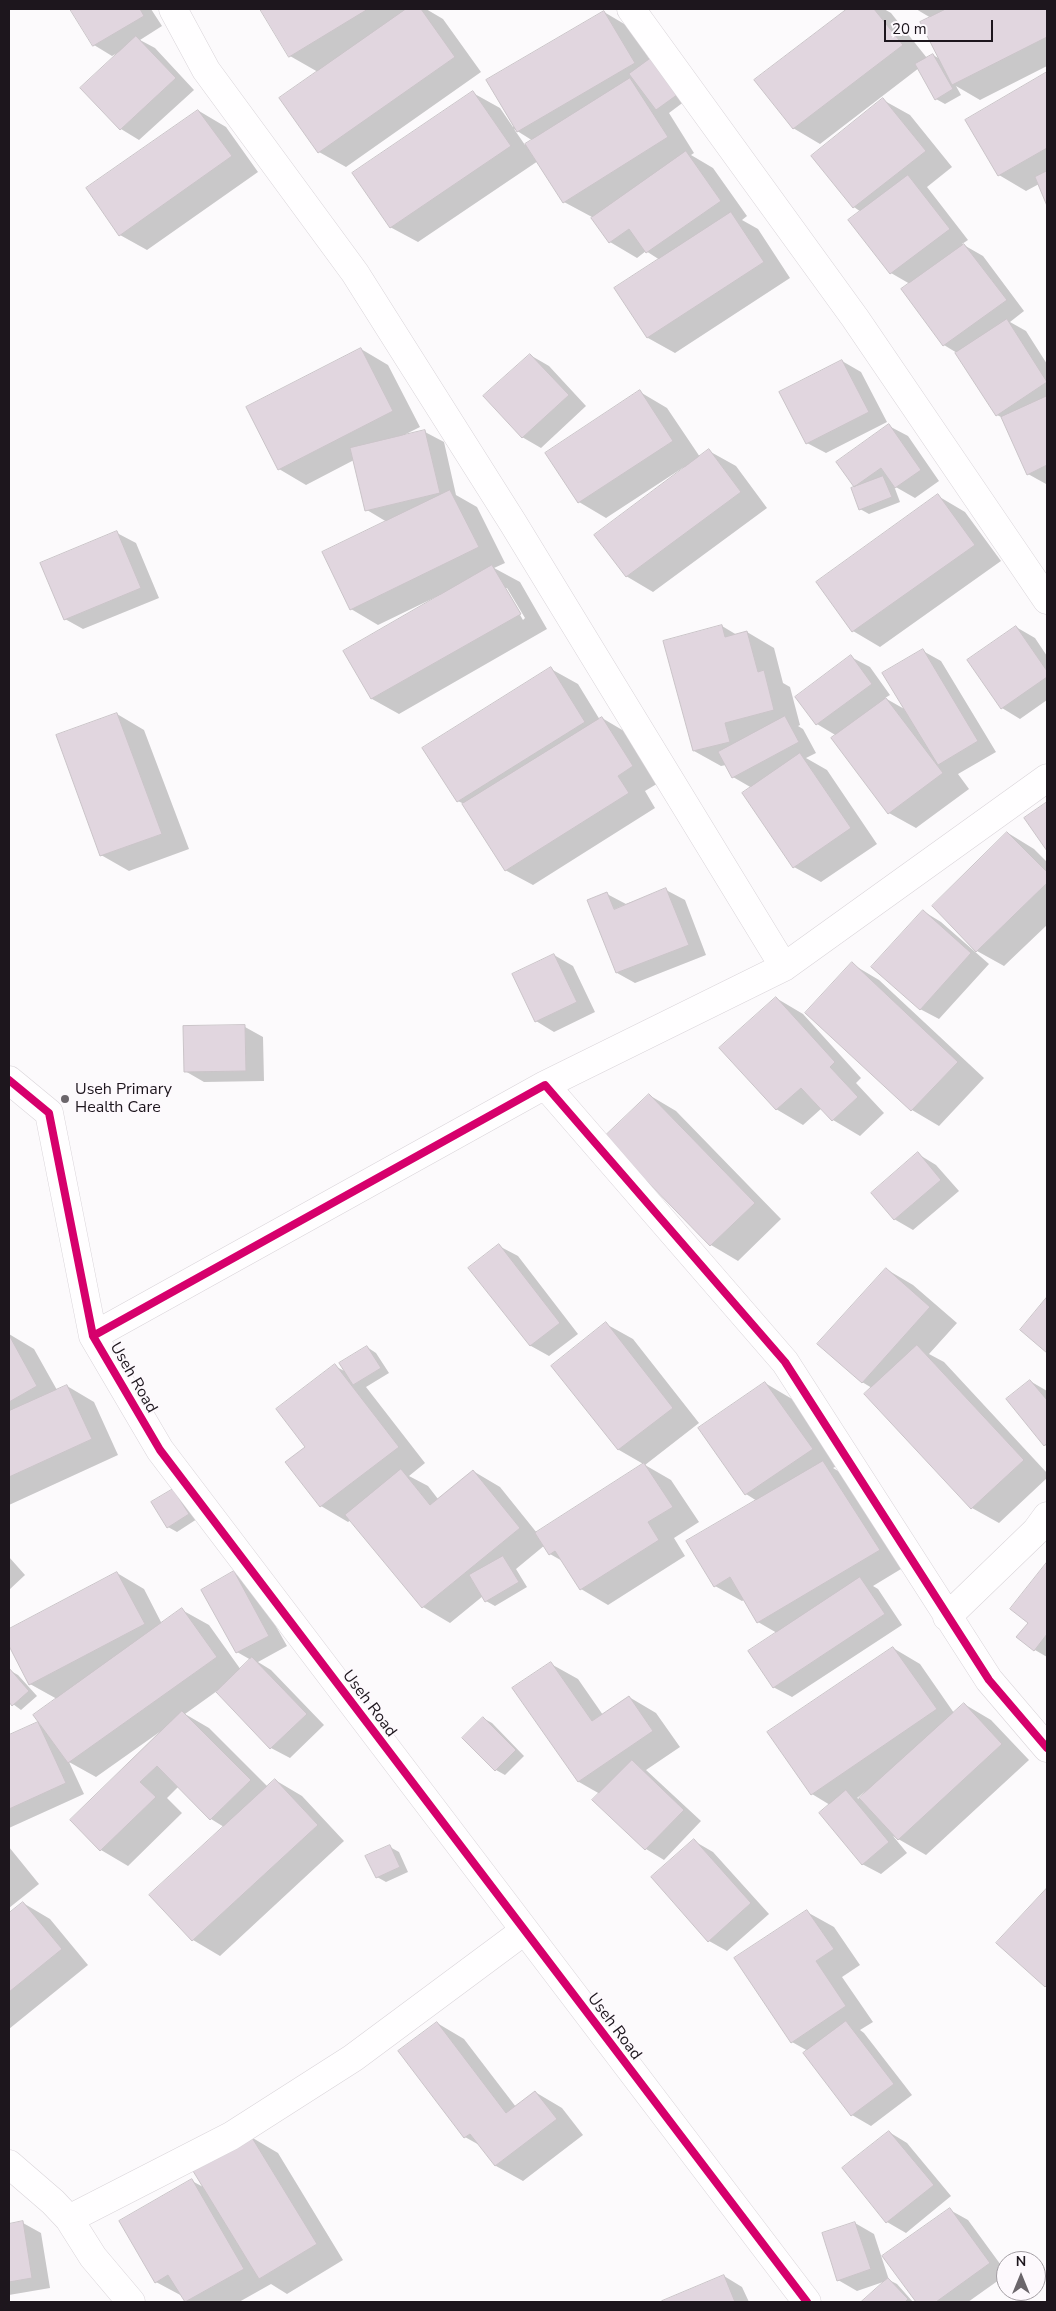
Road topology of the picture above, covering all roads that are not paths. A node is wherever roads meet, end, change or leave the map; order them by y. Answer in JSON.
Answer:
{"nodes":[{"id":1,"x":173,"y":9,"type":"edge"},
{"id":2,"x":631,"y":9,"type":"edge"},
{"id":3,"x":1047,"y":600,"type":"edge"},
{"id":4,"x":1047,"y":778,"type":"edge"},
{"id":5,"x":784,"y":967,"type":"junction"},
{"id":6,"x":9,"y":1080,"type":"edge"},
{"id":7,"x":544,"y":1085,"type":"junction"},
{"id":8,"x":93,"y":1336,"type":"junction"},
{"id":9,"x":1047,"y":1516,"type":"edge"},
{"id":10,"x":947,"y":1617,"type":"junction"},
{"id":11,"x":1047,"y":1748,"type":"edge"},
{"id":12,"x":524,"y":1931,"type":"junction"},
{"id":13,"x":9,"y":2164,"type":"edge"},
{"id":14,"x":69,"y":2219,"type":"junction"},
{"id":15,"x":130,"y":2302,"type":"edge"},
{"id":16,"x":806,"y":2302,"type":"edge"}],
"edges":[{"from":1,"to":5,"type":"street"},
{"from":2,"to":3,"type":"street"},
{"from":4,"to":5,"type":"street"},
{"from":5,"to":7,"type":"street"},
{"from":6,"to":8,"type":"street","name":"Useh Road"},
{"from":7,"to":8,"type":"street"},
{"from":7,"to":10,"type":"street"},
{"from":8,"to":12,"type":"street","name":"Useh Road"},
{"from":9,"to":10,"type":"street"},
{"from":10,"to":11,"type":"street"},
{"from":12,"to":14,"type":"street"},
{"from":12,"to":16,"type":"street","name":"Useh Road"},
{"from":13,"to":14,"type":"street"},
{"from":14,"to":15,"type":"street"}]}
